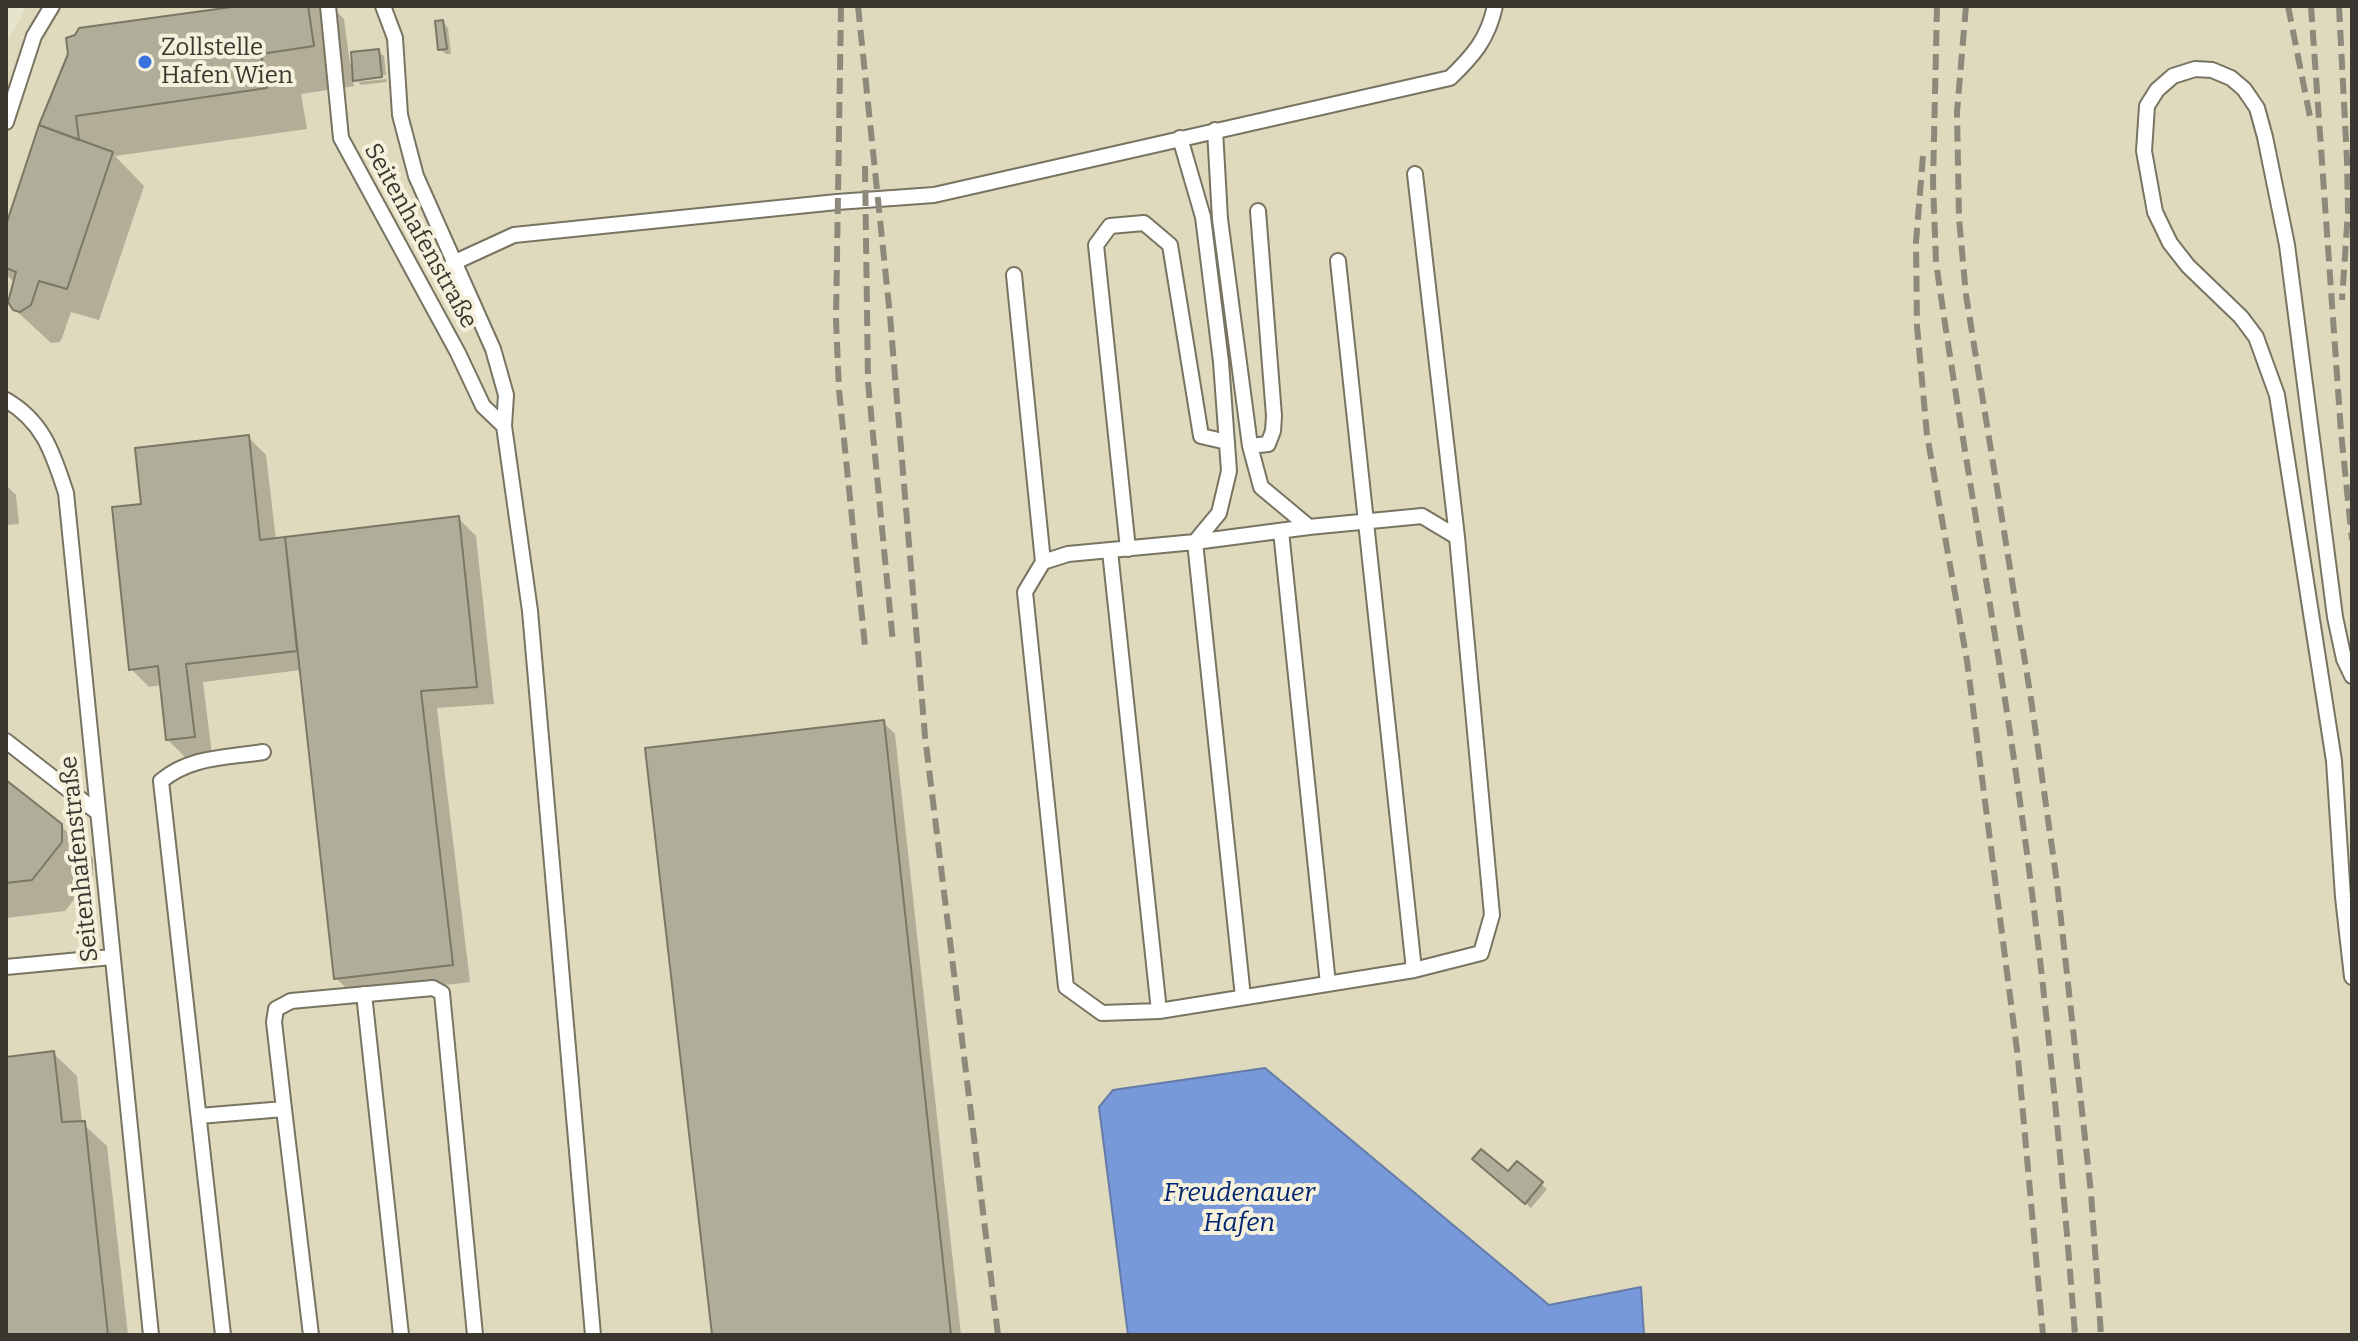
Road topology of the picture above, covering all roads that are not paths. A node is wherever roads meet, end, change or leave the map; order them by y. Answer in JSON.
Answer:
{"nodes":[{"id":1,"x":52,"y":6,"type":"edge"},
{"id":2,"x":328,"y":6,"type":"edge"},
{"id":3,"x":383,"y":6,"type":"edge"},
{"id":4,"x":1495,"y":6,"type":"edge"},
{"id":5,"x":6,"y":122,"type":"edge"},
{"id":6,"x":1215,"y":130,"type":"junction"},
{"id":7,"x":1180,"y":138,"type":"junction"},
{"id":8,"x":1415,"y":174,"type":"dead end"},
{"id":9,"x":1258,"y":211,"type":"dead end"},
{"id":10,"x":1338,"y":261,"type":"dead end"},
{"id":11,"x":453,"y":263,"type":"junction"},
{"id":12,"x":1014,"y":275,"type":"dead end"},
{"id":13,"x":6,"y":400,"type":"edge"},
{"id":14,"x":504,"y":426,"type":"junction"},
{"id":15,"x":1227,"y":442,"type":"junction"},
{"id":16,"x":1250,"y":446,"type":"junction"},
{"id":17,"x":1366,"y":523,"type":"junction"},
{"id":18,"x":1309,"y":527,"type":"junction"},
{"id":19,"x":1281,"y":531,"type":"junction"},
{"id":20,"x":1457,"y":537,"type":"junction"},
{"id":21,"x":1195,"y":542,"type":"junction"},
{"id":22,"x":1128,"y":549,"type":"junction"},
{"id":23,"x":1110,"y":551,"type":"junction"},
{"id":24,"x":1043,"y":562,"type":"junction"},
{"id":25,"x":2352,"y":676,"type":"edge"},
{"id":26,"x":6,"y":741,"type":"edge"},
{"id":27,"x":263,"y":752,"type":"dead end"},
{"id":28,"x":97,"y":812,"type":"junction"},
{"id":29,"x":112,"y":957,"type":"junction"},
{"id":30,"x":6,"y":967,"type":"edge"},
{"id":31,"x":1414,"y":970,"type":"junction"},
{"id":32,"x":2352,"y":977,"type":"edge"},
{"id":33,"x":1328,"y":984,"type":"junction"},
{"id":34,"x":364,"y":994,"type":"junction"},
{"id":35,"x":1243,"y":997,"type":"junction"},
{"id":36,"x":1159,"y":1011,"type":"junction"},
{"id":37,"x":284,"y":1109,"type":"junction"},
{"id":38,"x":199,"y":1116,"type":"junction"},
{"id":39,"x":151,"y":1335,"type":"edge"},
{"id":40,"x":223,"y":1335,"type":"edge"},
{"id":41,"x":311,"y":1335,"type":"edge"},
{"id":42,"x":401,"y":1335,"type":"edge"},
{"id":43,"x":475,"y":1335,"type":"edge"},
{"id":44,"x":593,"y":1335,"type":"edge"}],
"edges":[{"from":1,"to":5,"type":"lane"},
{"from":2,"to":14,"type":"lane","name":"Seitenhafenstraße"},
{"from":3,"to":11,"type":"lane","name":"Seitenhafenstraße"},
{"from":4,"to":6,"type":"lane"},
{"from":6,"to":7,"type":"lane"},
{"from":6,"to":16,"type":"lane"},
{"from":7,"to":11,"type":"lane"},
{"from":7,"to":15,"type":"lane"},
{"from":8,"to":20,"type":"lane"},
{"from":9,"to":16,"type":"lane"},
{"from":10,"to":17,"type":"lane"},
{"from":11,"to":14,"type":"lane","name":"Seitenhafenstraße"},
{"from":12,"to":24,"type":"lane"},
{"from":13,"to":28,"type":"lane","name":"Seitenhafenstraße"},
{"from":14,"to":44,"type":"lane","name":"Seitenhafenstraße"},
{"from":15,"to":21,"type":"lane"},
{"from":15,"to":22,"type":"lane"},
{"from":16,"to":18,"type":"lane"},
{"from":17,"to":18,"type":"lane"},
{"from":17,"to":20,"type":"lane"},
{"from":17,"to":31,"type":"lane"},
{"from":18,"to":19,"type":"lane"},
{"from":19,"to":21,"type":"lane"},
{"from":19,"to":33,"type":"lane"},
{"from":20,"to":31,"type":"lane"},
{"from":21,"to":22,"type":"lane"},
{"from":21,"to":35,"type":"lane"},
{"from":22,"to":23,"type":"lane"},
{"from":23,"to":24,"type":"lane"},
{"from":23,"to":36,"type":"lane"},
{"from":24,"to":36,"type":"lane"},
{"from":25,"to":32,"type":"lane"},
{"from":26,"to":28,"type":"lane"},
{"from":27,"to":38,"type":"lane"},
{"from":28,"to":29,"type":"lane","name":"Seitenhafenstraße"},
{"from":29,"to":30,"type":"lane"},
{"from":29,"to":39,"type":"lane","name":"Seitenhafenstraße"},
{"from":31,"to":33,"type":"lane"},
{"from":33,"to":35,"type":"lane"},
{"from":34,"to":37,"type":"lane"},
{"from":34,"to":42,"type":"lane"},
{"from":34,"to":43,"type":"lane"},
{"from":35,"to":36,"type":"lane"},
{"from":37,"to":38,"type":"lane"},
{"from":37,"to":41,"type":"lane"},
{"from":38,"to":40,"type":"lane"}]}
